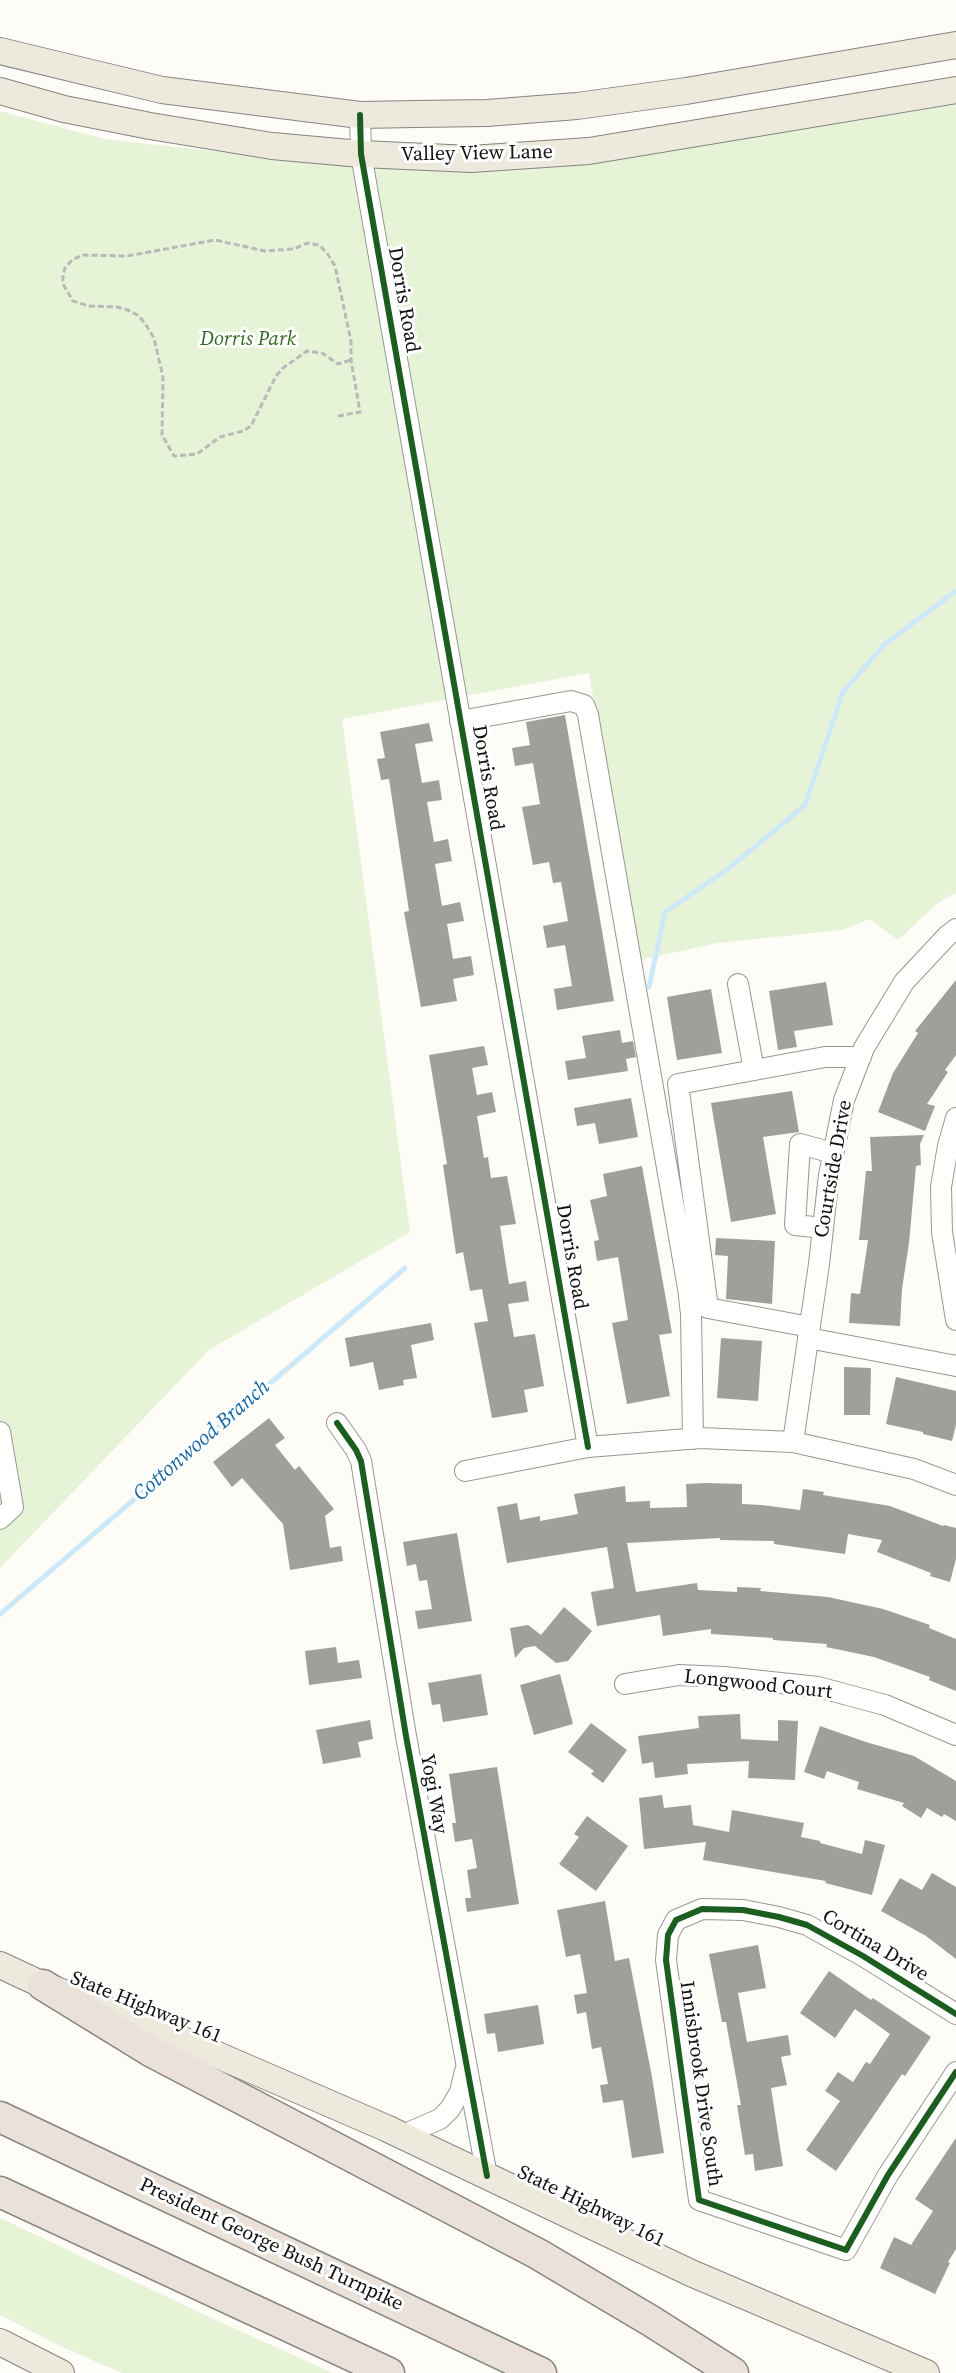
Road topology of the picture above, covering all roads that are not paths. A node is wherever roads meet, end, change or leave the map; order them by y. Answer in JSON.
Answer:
{"nodes":[{"id":1,"x":956,"y":45,"type":"edge"},
{"id":2,"x":0,"y":51,"type":"edge"},
{"id":3,"x":956,"y":90,"type":"edge"},
{"id":4,"x":0,"y":91,"type":"edge"},
{"id":5,"x":360,"y":115,"type":"junction"},
{"id":6,"x":361,"y":154,"type":"junction"},
{"id":7,"x":460,"y":721,"type":"junction"},
{"id":8,"x":956,"y":929,"type":"edge"},
{"id":9,"x":738,"y":984,"type":"dead end"},
{"id":10,"x":861,"y":1058,"type":"junction"},
{"id":11,"x":754,"y":1070,"type":"junction"},
{"id":12,"x":956,"y":1118,"type":"edge"},
{"id":13,"x":833,"y":1153,"type":"junction"},
{"id":14,"x":823,"y":1228,"type":"junction"},
{"id":15,"x":956,"y":1320,"type":"edge"},
{"id":16,"x":809,"y":1333,"type":"junction"},
{"id":17,"x":956,"y":1366,"type":"edge"},
{"id":18,"x":337,"y":1423,"type":"dead end"},
{"id":19,"x":0,"y":1432,"type":"edge"},
{"id":20,"x":693,"y":1438,"type":"junction"},
{"id":21,"x":793,"y":1442,"type":"junction"},
{"id":22,"x":588,"y":1447,"type":"junction"},
{"id":23,"x":465,"y":1471,"type":"dead end"},
{"id":24,"x":956,"y":1485,"type":"edge"},
{"id":25,"x":0,"y":1519,"type":"edge"},
{"id":26,"x":625,"y":1684,"type":"dead end"},
{"id":27,"x":956,"y":1735,"type":"edge"},
{"id":28,"x":702,"y":1909,"type":"joint"},
{"id":29,"x":0,"y":1965,"type":"edge"},
{"id":30,"x":43,"y":1985,"type":"junction"},
{"id":31,"x":956,"y":2014,"type":"edge"},
{"id":32,"x":466,"y":2069,"type":"junction"},
{"id":33,"x":956,"y":2072,"type":"edge"},
{"id":34,"x":0,"y":2117,"type":"edge"},
{"id":35,"x":403,"y":2135,"type":"junction"},
{"id":36,"x":487,"y":2176,"type":"junction"},
{"id":37,"x":0,"y":2192,"type":"edge"},
{"id":38,"x":0,"y":2342,"type":"edge"},
{"id":39,"x":0,"y":2351,"type":"edge"},
{"id":40,"x":34,"y":2373,"type":"edge"},
{"id":41,"x":61,"y":2373,"type":"edge"},
{"id":42,"x":389,"y":2373,"type":"edge"},
{"id":43,"x":541,"y":2373,"type":"edge"},
{"id":44,"x":733,"y":2373,"type":"edge"},
{"id":45,"x":926,"y":2373,"type":"edge"}],
"edges":[{"from":1,"to":5,"type":"main road","name":"Valley View Lane"},
{"from":2,"to":5,"type":"main road","name":"Valley View Lane"},
{"from":3,"to":6,"type":"main road","name":"Valley View Lane"},
{"from":4,"to":6,"type":"main road","name":"Valley View Lane"},
{"from":5,"to":6,"type":"street","name":"Dorris Road"},
{"from":6,"to":7,"type":"street","name":"Dorris Road"},
{"from":7,"to":20,"type":"street"},
{"from":7,"to":22,"type":"street","name":"Dorris Road"},
{"from":8,"to":10,"type":"street","name":"Courtside Drive"},
{"from":9,"to":11,"type":"street"},
{"from":10,"to":11,"type":"street"},
{"from":10,"to":13,"type":"street","name":"Courtside Drive"},
{"from":11,"to":16,"type":"street"},
{"from":12,"to":15,"type":"street"},
{"from":13,"to":14,"type":"street","name":"Courtside Drive"},
{"from":13,"to":14,"type":"street"},
{"from":14,"to":16,"type":"street","name":"Courtside Drive"},
{"from":16,"to":17,"type":"street"},
{"from":16,"to":21,"type":"street","name":"Courtside Drive"},
{"from":18,"to":32,"type":"street","name":"Yogi Way"},
{"from":19,"to":25,"type":"street"},
{"from":20,"to":21,"type":"street"},
{"from":20,"to":22,"type":"street"},
{"from":21,"to":24,"type":"street"},
{"from":22,"to":23,"type":"street"},
{"from":26,"to":27,"type":"street","name":"Longwood Court"},
{"from":28,"to":31,"type":"street","name":"Cortina Drive"},
{"from":28,"to":33,"type":"street","name":"Innisbrook Drive South"},
{"from":29,"to":30,"type":"main road","name":"State Highway 161"},
{"from":30,"to":35,"type":"main road","name":"State Highway 161"},
{"from":30,"to":44,"type":"highway"},
{"from":32,"to":35,"type":"street","name":"Yogi Way"},
{"from":32,"to":36,"type":"street","name":"Yogi Way"},
{"from":34,"to":43,"type":"highway","name":"President George Bush Turnpike"},
{"from":35,"to":36,"type":"main road","name":"State Highway 161"},
{"from":36,"to":45,"type":"main road","name":"State Highway 161"},
{"from":37,"to":42,"type":"highway"},
{"from":38,"to":41,"type":"main road"},
{"from":39,"to":40,"type":"street"}]}
